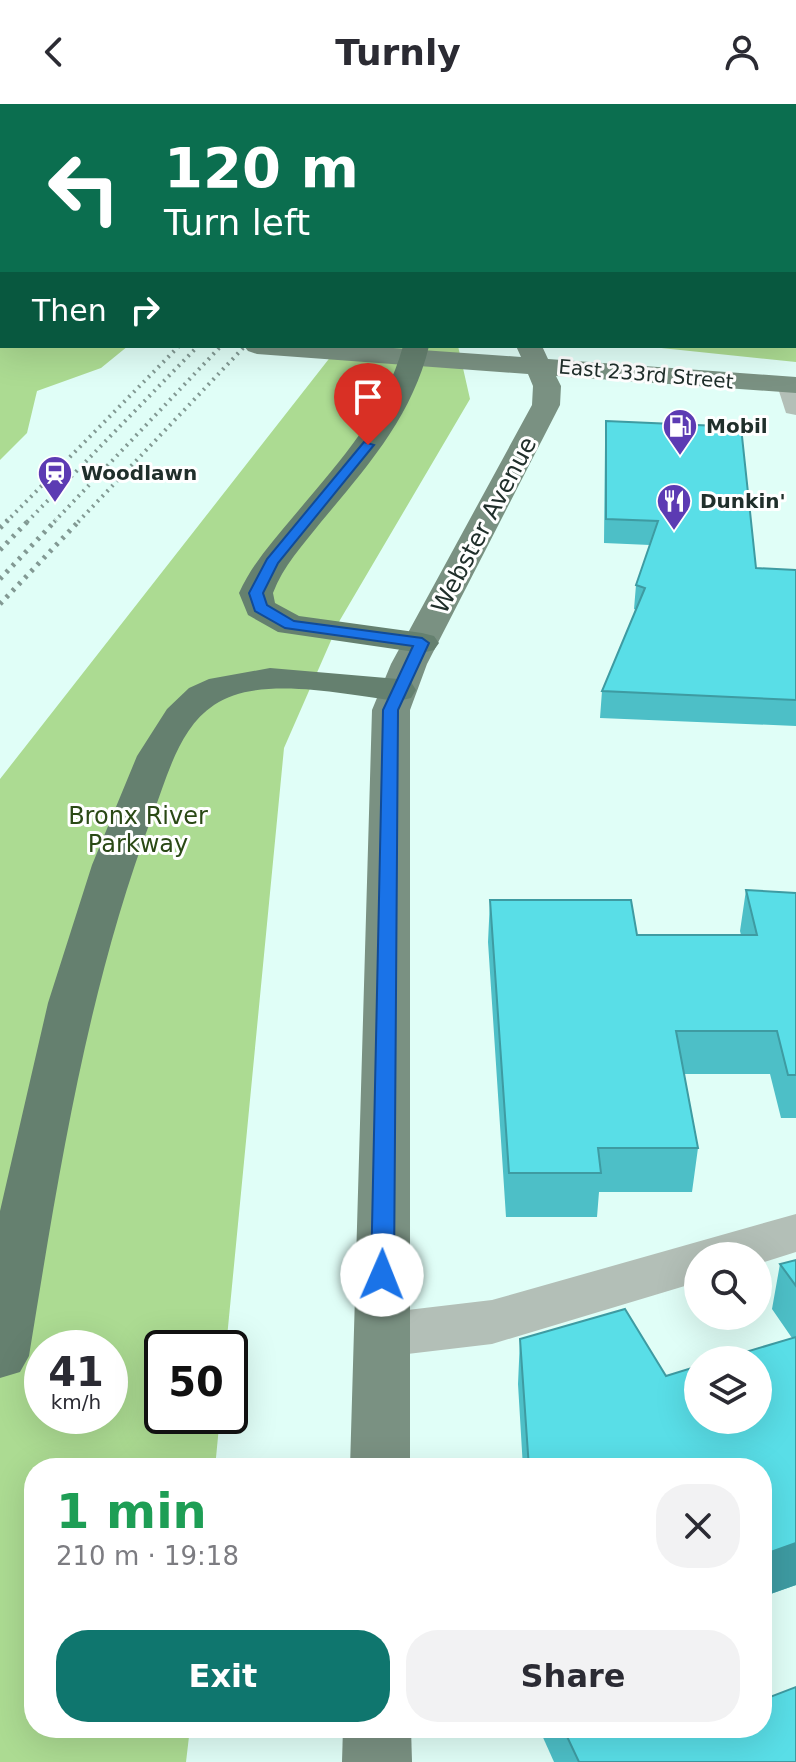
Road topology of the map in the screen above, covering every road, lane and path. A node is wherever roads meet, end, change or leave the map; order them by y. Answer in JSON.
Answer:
{"nodes":[{"id":1,"x":289,"y":348,"type":"edge"},
{"id":2,"x":416,"y":348,"type":"edge"},
{"id":3,"x":534,"y":356,"type":"edge"},
{"id":4,"x":794,"y":392,"type":"edge"},
{"id":5,"x":422,"y":643,"type":"junction"},
{"id":6,"x":398,"y":690,"type":"junction"},
{"id":7,"x":796,"y":1233,"type":"edge"},
{"id":8,"x":765,"y":1242,"type":"edge"},
{"id":9,"x":684,"y":1266,"type":"edge"},
{"id":10,"x":382,"y":1335,"type":"junction"},
{"id":11,"x":0,"y":1356,"type":"edge"},
{"id":12,"x":380,"y":1458,"type":"edge"},
{"id":13,"x":377,"y":1738,"type":"edge"},
{"id":14,"x":377,"y":1762,"type":"edge"}],
"edges":[{"from":1,"to":3,"type":"main road","name":"East 233rd Street"},
{"from":2,"to":5,"type":"highway"},
{"from":3,"to":4,"type":"main road","name":"East 233rd Street"},
{"from":3,"to":5,"type":"main road","name":"Webster Avenue"},
{"from":5,"to":6,"type":"main road","name":"Webster Avenue"},
{"from":6,"to":10,"type":"main road","name":"Webster Avenue"},
{"from":6,"to":11,"type":"highway"},
{"from":7,"to":8,"type":"street"},
{"from":9,"to":10,"type":"street"},
{"from":10,"to":12,"type":"main road","name":"Webster Avenue"},
{"from":13,"to":14,"type":"main road"}]}
